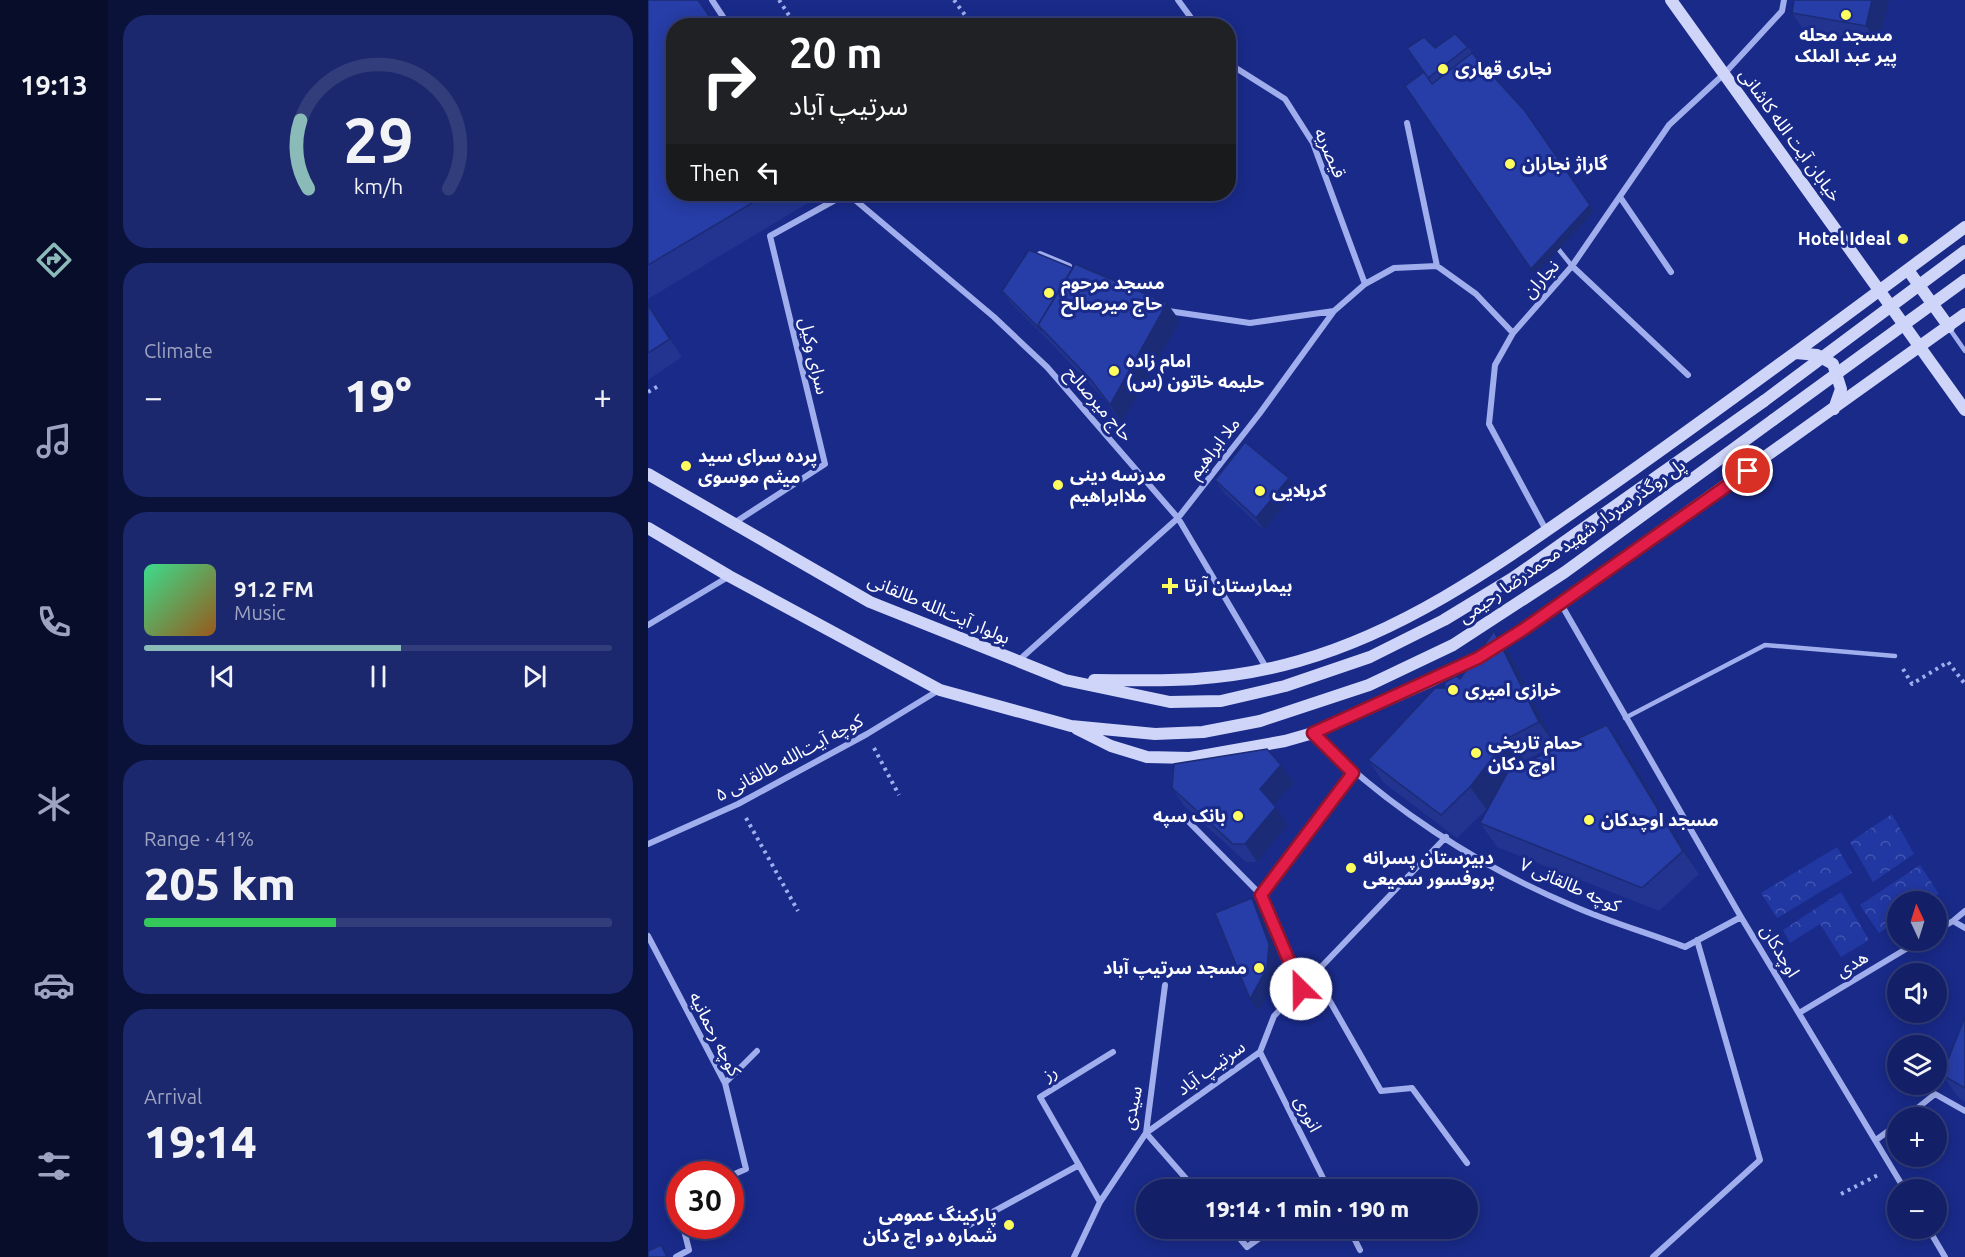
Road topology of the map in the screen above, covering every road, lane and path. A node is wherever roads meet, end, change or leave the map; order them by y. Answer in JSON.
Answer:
{"nodes":[{"id":1,"x":712,"y":0,"type":"edge"},
{"id":2,"x":779,"y":0,"type":"edge"},
{"id":3,"x":954,"y":0,"type":"edge"},
{"id":4,"x":1178,"y":0,"type":"edge"},
{"id":5,"x":1671,"y":0,"type":"edge"},
{"id":6,"x":1784,"y":0,"type":"edge"},
{"id":7,"x":724,"y":18,"type":"edge"},
{"id":8,"x":791,"y":18,"type":"edge"},
{"id":9,"x":967,"y":18,"type":"edge"},
{"id":10,"x":1191,"y":18,"type":"edge"},
{"id":11,"x":1236,"y":68,"type":"edge"},
{"id":12,"x":1724,"y":74,"type":"junction"},
{"id":13,"x":1407,"y":123,"type":"dead end"},
{"id":14,"x":1620,"y":196,"type":"junction"},
{"id":15,"x":834,"y":201,"type":"edge"},
{"id":16,"x":855,"y":201,"type":"edge"},
{"id":17,"x":1965,"y":227,"type":"edge"},
{"id":18,"x":1552,"y":240,"type":"edge"},
{"id":19,"x":1965,"y":251,"type":"edge"},
{"id":20,"x":1040,"y":254,"type":"edge"},
{"id":21,"x":1437,"y":266,"type":"junction"},
{"id":22,"x":1572,"y":266,"type":"junction"},
{"id":23,"x":1071,"y":268,"type":"edge"},
{"id":24,"x":1908,"y":270,"type":"junction"},
{"id":25,"x":1671,"y":272,"type":"dead end"},
{"id":26,"x":1965,"y":280,"type":"edge"},
{"id":27,"x":1365,"y":284,"type":"junction"},
{"id":28,"x":1880,"y":290,"type":"junction"},
{"id":29,"x":1164,"y":309,"type":"edge"},
{"id":30,"x":1334,"y":311,"type":"junction"},
{"id":31,"x":1965,"y":314,"type":"edge"},
{"id":32,"x":1948,"y":327,"type":"junction"},
{"id":33,"x":1512,"y":333,"type":"junction"},
{"id":34,"x":1921,"y":347,"type":"junction"},
{"id":35,"x":1965,"y":351,"type":"edge"},
{"id":36,"x":1797,"y":353,"type":"junction"},
{"id":37,"x":1688,"y":375,"type":"dead end"},
{"id":38,"x":660,"y":385,"type":"dead end"},
{"id":39,"x":648,"y":392,"type":"edge"},
{"id":40,"x":1834,"y":409,"type":"junction"},
{"id":41,"x":1965,"y":410,"type":"edge"},
{"id":42,"x":648,"y":474,"type":"edge"},
{"id":43,"x":1178,"y":518,"type":"junction"},
{"id":44,"x":734,"y":523,"type":"junction"},
{"id":45,"x":648,"y":528,"type":"edge"},
{"id":46,"x":1546,"y":531,"type":"junction"},
{"id":47,"x":729,"y":576,"type":"junction"},
{"id":48,"x":1565,"y":599,"type":"junction"},
{"id":49,"x":648,"y":625,"type":"edge"},
{"id":50,"x":1895,"y":656,"type":"joint"},
{"id":51,"x":1018,"y":661,"type":"junction"},
{"id":52,"x":1267,"y":669,"type":"junction"},
{"id":53,"x":1065,"y":680,"type":"junction"},
{"id":54,"x":1965,"y":684,"type":"edge"},
{"id":55,"x":940,"y":690,"type":"junction"},
{"id":56,"x":1170,"y":702,"type":"joint"},
{"id":57,"x":1625,"y":718,"type":"junction"},
{"id":58,"x":1071,"y":726,"type":"junction"},
{"id":59,"x":1313,"y":733,"type":"junction"},
{"id":60,"x":867,"y":734,"type":"junction"},
{"id":61,"x":1353,"y":773,"type":"junction"},
{"id":62,"x":899,"y":795,"type":"dead end"},
{"id":63,"x":738,"y":804,"type":"junction"},
{"id":64,"x":1185,"y":818,"type":"edge"},
{"id":65,"x":1446,"y":837,"type":"junction"},
{"id":66,"x":648,"y":844,"type":"edge"},
{"id":67,"x":1261,"y":895,"type":"junction"},
{"id":68,"x":798,"y":911,"type":"dead end"},
{"id":69,"x":1965,"y":912,"type":"edge"},
{"id":70,"x":1741,"y":917,"type":"junction"},
{"id":71,"x":1953,"y":921,"type":"junction"},
{"id":72,"x":1947,"y":925,"type":"edge"},
{"id":73,"x":1965,"y":928,"type":"edge"},
{"id":74,"x":648,"y":936,"type":"edge"},
{"id":75,"x":1697,"y":940,"type":"junction"},
{"id":76,"x":1903,"y":951,"type":"edge"},
{"id":77,"x":1315,"y":975,"type":"junction"},
{"id":78,"x":1165,"y":985,"type":"dead end"},
{"id":79,"x":1301,"y":989,"type":"junction"},
{"id":80,"x":1799,"y":1013,"type":"junction"},
{"id":81,"x":757,"y":1051,"type":"dead end"},
{"id":82,"x":1113,"y":1052,"type":"dead end"},
{"id":83,"x":1260,"y":1052,"type":"junction"},
{"id":84,"x":725,"y":1083,"type":"junction"},
{"id":85,"x":1919,"y":1107,"type":"edge"},
{"id":86,"x":1965,"y":1112,"type":"edge"},
{"id":87,"x":1887,"y":1132,"type":"edge"},
{"id":88,"x":1146,"y":1133,"type":"junction"},
{"id":89,"x":1876,"y":1140,"type":"junction"},
{"id":90,"x":1467,"y":1163,"type":"dead end"},
{"id":91,"x":1079,"y":1165,"type":"junction"},
{"id":92,"x":1892,"y":1168,"type":"junction"},
{"id":93,"x":744,"y":1169,"type":"edge"},
{"id":94,"x":1186,"y":1179,"type":"edge"},
{"id":95,"x":1324,"y":1179,"type":"edge"},
{"id":96,"x":1898,"y":1179,"type":"edge"},
{"id":97,"x":1841,"y":1194,"type":"dead end"},
{"id":98,"x":1100,"y":1202,"type":"junction"},
{"id":99,"x":967,"y":1226,"type":"dead end"},
{"id":100,"x":686,"y":1239,"type":"edge"},
{"id":101,"x":1240,"y":1239,"type":"edge"},
{"id":102,"x":1258,"y":1239,"type":"edge"},
{"id":103,"x":1354,"y":1239,"type":"edge"},
{"id":104,"x":1934,"y":1239,"type":"edge"},
{"id":105,"x":1360,"y":1250,"type":"dead end"},
{"id":106,"x":676,"y":1257,"type":"edge"},
{"id":107,"x":1074,"y":1257,"type":"edge"},
{"id":108,"x":1653,"y":1257,"type":"edge"},
{"id":109,"x":1945,"y":1257,"type":"edge"}],
"edges":[{"from":1,"to":7,"type":"street"},
{"from":2,"to":8,"type":"path"},
{"from":3,"to":9,"type":"path"},
{"from":4,"to":10,"type":"street"},
{"from":5,"to":12,"type":"main road","name":"خیابان آیت الله کاشانی"},
{"from":6,"to":12,"type":"street","name":"نجاران"},
{"from":11,"to":27,"type":"street","name":"قیصریه"},
{"from":12,"to":14,"type":"street","name":"نجاران"},
{"from":12,"to":28,"type":"main road","name":"خیابان آیت الله کاشانی"},
{"from":13,"to":21,"type":"street"},
{"from":14,"to":22,"type":"street","name":"نجاران"},
{"from":14,"to":25,"type":"street"},
{"from":15,"to":44,"type":"street","name":"سرای وکیل"},
{"from":16,"to":43,"type":"street","name":"حاج میرصالح"},
{"from":17,"to":24,"type":"main road"},
{"from":18,"to":22,"type":"lane"},
{"from":19,"to":56,"type":"main road","name":"پل روگذر سردار شهید محمدرضا رحیمی","bridge":true},
{"from":20,"to":23,"type":"street"},
{"from":21,"to":27,"type":"street","name":"ملا ابراهیم"},
{"from":21,"to":33,"type":"street"},
{"from":22,"to":33,"type":"street","name":"نجاران"},
{"from":22,"to":37,"type":"street"},
{"from":24,"to":28,"type":"main road"},
{"from":24,"to":32,"type":"main road"},
{"from":26,"to":58,"type":"main road","name":"پل روگذر سردار شهید محمدرضا رحیمی","bridge":true},
{"from":27,"to":30,"type":"street","name":"ملا ابراهیم"},
{"from":28,"to":34,"type":"main road","name":"خیابان آیت الله کاشانی"},
{"from":28,"to":36,"type":"main road"},
{"from":29,"to":30,"type":"street"},
{"from":30,"to":43,"type":"street","name":"ملا ابراهیم"},
{"from":31,"to":32,"type":"main road"},
{"from":32,"to":34,"type":"main road"},
{"from":32,"to":35,"type":"lane"},
{"from":33,"to":46,"type":"street","name":"نجاران"},
{"from":34,"to":40,"type":"main road"},
{"from":34,"to":41,"type":"main road"},
{"from":36,"to":40,"type":"main road"},
{"from":36,"to":46,"type":"main road"},
{"from":38,"to":39,"type":"path"},
{"from":40,"to":48,"type":"main road"},
{"from":42,"to":44,"type":"main road","name":"بولوار آیت‌الله طالقانی"},
{"from":43,"to":51,"type":"street","name":"ملا ابراهیم"},
{"from":43,"to":52,"type":"street","name":"حاج میرصالح"},
{"from":44,"to":51,"type":"main road","name":"بولوار آیت‌الله طالقانی"},
{"from":45,"to":47,"type":"main road"},
{"from":46,"to":52,"type":"main road"},
{"from":47,"to":49,"type":"street"},
{"from":47,"to":55,"type":"main road"},
{"from":48,"to":57,"type":"street","name":"اوچدکان"},
{"from":48,"to":59,"type":"main road"},
{"from":50,"to":54,"type":"path"},
{"from":50,"to":57,"type":"lane"},
{"from":51,"to":53,"type":"main road","name":"بولوار آیت‌الله طالقانی"},
{"from":52,"to":53,"type":"main road"},
{"from":53,"to":56,"type":"main road","name":"بولوار آیت‌الله طالقانی"},
{"from":55,"to":58,"type":"main road"},
{"from":55,"to":60,"type":"street","name":"کوچه آیت‌الله طالقانی ۵"},
{"from":57,"to":70,"type":"street","name":"اوچدکان"},
{"from":58,"to":59,"type":"main road"},
{"from":59,"to":61,"type":"street","name":"کوچه طالقانی ۷"},
{"from":60,"to":62,"type":"path"},
{"from":60,"to":63,"type":"street","name":"کوچه آیت‌الله طالقانی ۵"},
{"from":61,"to":65,"type":"street","name":"کوچه طالقانی ۷"},
{"from":61,"to":67,"type":"street"},
{"from":63,"to":66,"type":"street","name":"کوچه آیت‌الله طالقانی ۵"},
{"from":63,"to":68,"type":"path"},
{"from":64,"to":67,"type":"street"},
{"from":65,"to":75,"type":"street","name":"کوچه طالقانی ۷"},
{"from":65,"to":77,"type":"street","name":"سرتیپ آباد"},
{"from":67,"to":79,"type":"street"},
{"from":69,"to":71,"type":"street"},
{"from":70,"to":75,"type":"street","name":"کوچه طالقانی ۷"},
{"from":70,"to":80,"type":"street","name":"اوچدکان"},
{"from":71,"to":72,"type":"street"},
{"from":71,"to":73,"type":"street"},
{"from":74,"to":84,"type":"street","name":"کوچه رحمانیه"},
{"from":75,"to":108,"type":"street"},
{"from":76,"to":80,"type":"street","name":"هدی"},
{"from":77,"to":79,"type":"street","name":"سرتیپ آباد"},
{"from":77,"to":90,"type":"street"},
{"from":78,"to":88,"type":"street","name":"سیدی"},
{"from":79,"to":83,"type":"street","name":"سرتیپ آباد"},
{"from":80,"to":89,"type":"street","name":"اوچدکان"},
{"from":81,"to":84,"type":"street"},
{"from":82,"to":91,"type":"street","name":"رز"},
{"from":83,"to":88,"type":"street","name":"سرتیپ آباد"},
{"from":83,"to":95,"type":"street","name":"انوری"},
{"from":84,"to":93,"type":"street","name":"کوچه رحمانیه"},
{"from":85,"to":86,"type":"street"},
{"from":87,"to":89,"type":"street"},
{"from":88,"to":94,"type":"street"},
{"from":88,"to":98,"type":"street","name":"سیدی"},
{"from":89,"to":92,"type":"street","name":"اوچدکان"},
{"from":91,"to":98,"type":"street","name":"رز"},
{"from":91,"to":99,"type":"street"},
{"from":92,"to":96,"type":"street","name":"اوچدکان"},
{"from":92,"to":97,"type":"path"},
{"from":98,"to":107,"type":"street","name":"سیدی"},
{"from":100,"to":106,"type":"street"},
{"from":101,"to":102,"type":"street"},
{"from":103,"to":105,"type":"street"},
{"from":104,"to":109,"type":"street"}]}
